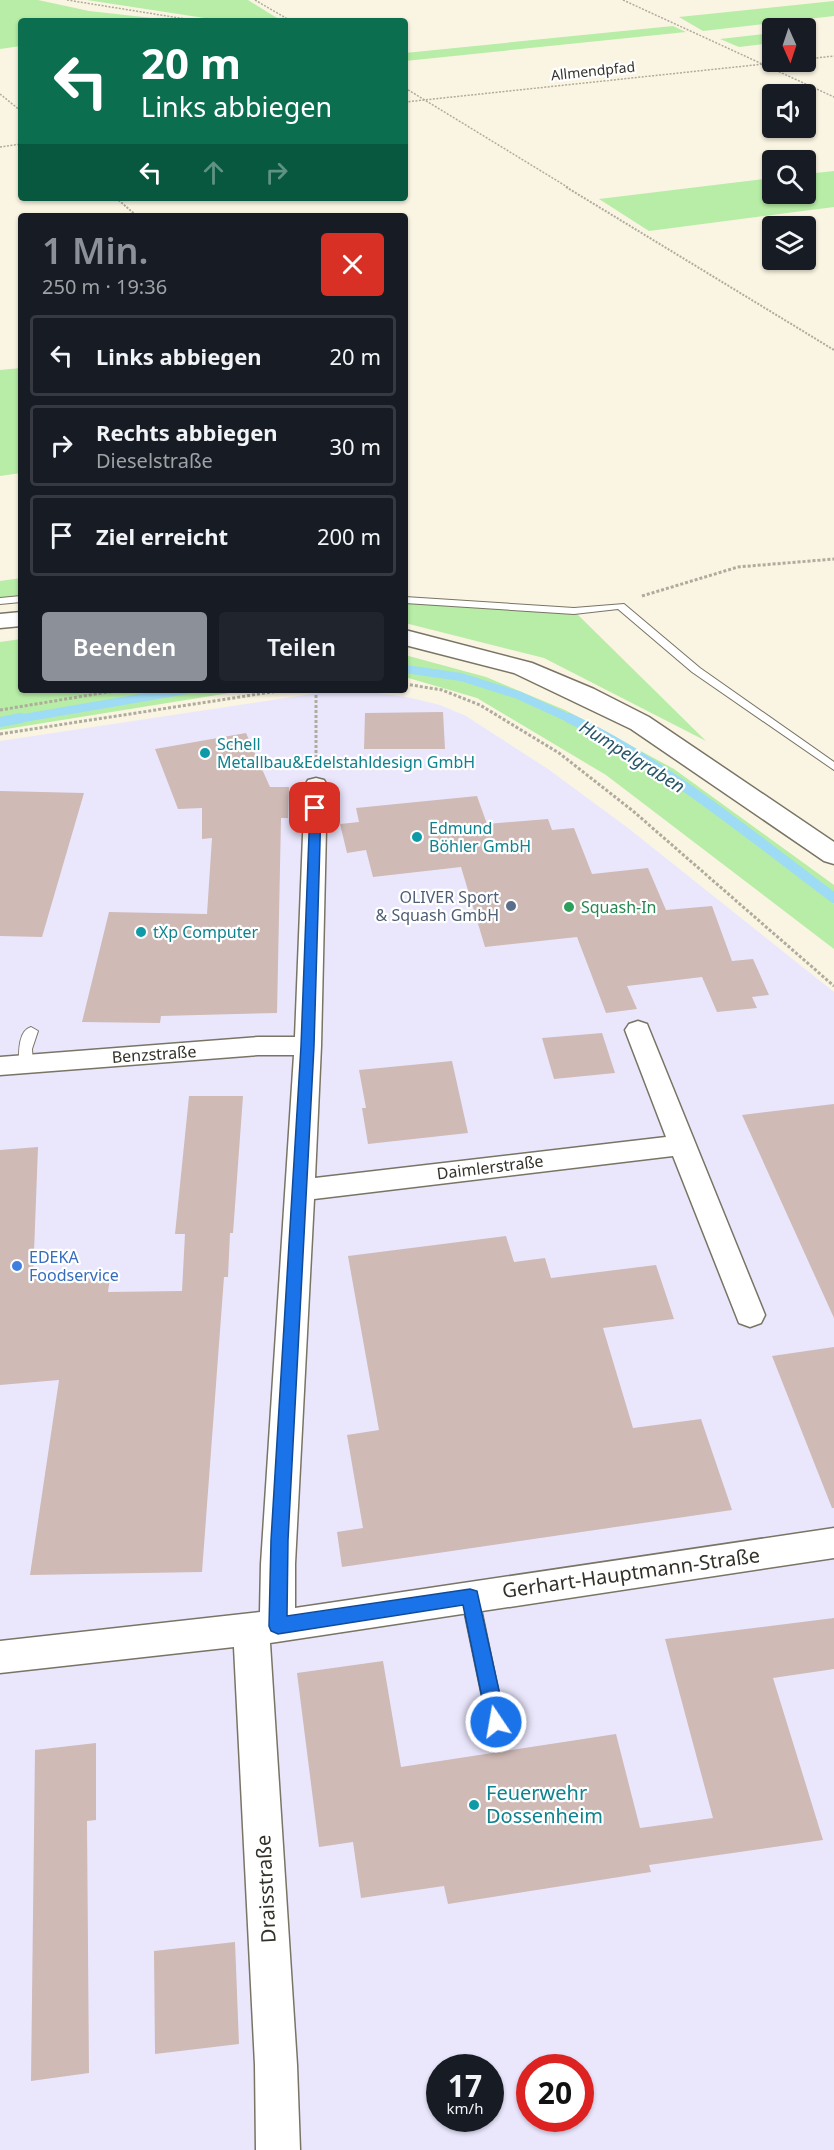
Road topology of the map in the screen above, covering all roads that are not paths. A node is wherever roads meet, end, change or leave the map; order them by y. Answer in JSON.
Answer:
{"nodes":[{"id":1,"x":18,"y":599,"type":"edge"},
{"id":2,"x":408,"y":600,"type":"edge"},
{"id":3,"x":0,"y":601,"type":"edge"},
{"id":4,"x":18,"y":619,"type":"edge"},
{"id":5,"x":0,"y":621,"type":"edge"},
{"id":6,"x":408,"y":638,"type":"edge"},
{"id":7,"x":834,"y":767,"type":"edge"},
{"id":8,"x":316,"y":785,"type":"road end"},
{"id":9,"x":834,"y":855,"type":"edge"},
{"id":10,"x":638,"y":1030,"type":"dead end"},
{"id":11,"x":31,"y":1031,"type":"dead end"},
{"id":12,"x":308,"y":1046,"type":"junction"},
{"id":13,"x":13,"y":1065,"type":"edge"},
{"id":14,"x":681,"y":1144,"type":"junction"},
{"id":15,"x":298,"y":1190,"type":"junction"},
{"id":16,"x":750,"y":1315,"type":"dead end"},
{"id":17,"x":834,"y":1543,"type":"edge"},
{"id":18,"x":470,"y":1597,"type":"junction"},
{"id":19,"x":264,"y":1627,"type":"junction"},
{"id":20,"x":0,"y":1657,"type":"edge"},
{"id":21,"x":496,"y":1722,"type":"dead end"},
{"id":22,"x":278,"y":2150,"type":"edge"}],
"edges":[{"from":1,"to":3,"type":"lane"},
{"from":2,"to":7,"type":"lane"},
{"from":4,"to":5,"type":"main road"},
{"from":6,"to":9,"type":"main road"},
{"from":8,"to":12,"type":"street","name":"Draisstraße"},
{"from":10,"to":14,"type":"street"},
{"from":11,"to":13,"type":"lane"},
{"from":12,"to":13,"type":"street","name":"Benzstraße"},
{"from":12,"to":15,"type":"street","name":"Draisstraße"},
{"from":14,"to":15,"type":"street","name":"Daimlerstraße"},
{"from":14,"to":16,"type":"street"},
{"from":15,"to":19,"type":"street","name":"Draisstraße"},
{"from":17,"to":18,"type":"street","name":"Gerhart-Hauptmann-Straße"},
{"from":18,"to":19,"type":"street","name":"Gerhart-Hauptmann-Straße"},
{"from":18,"to":21,"type":"lane"},
{"from":19,"to":20,"type":"street","name":"Gerhart-Hauptmann-Straße"},
{"from":19,"to":22,"type":"street","name":"Draisstraße"}]}
